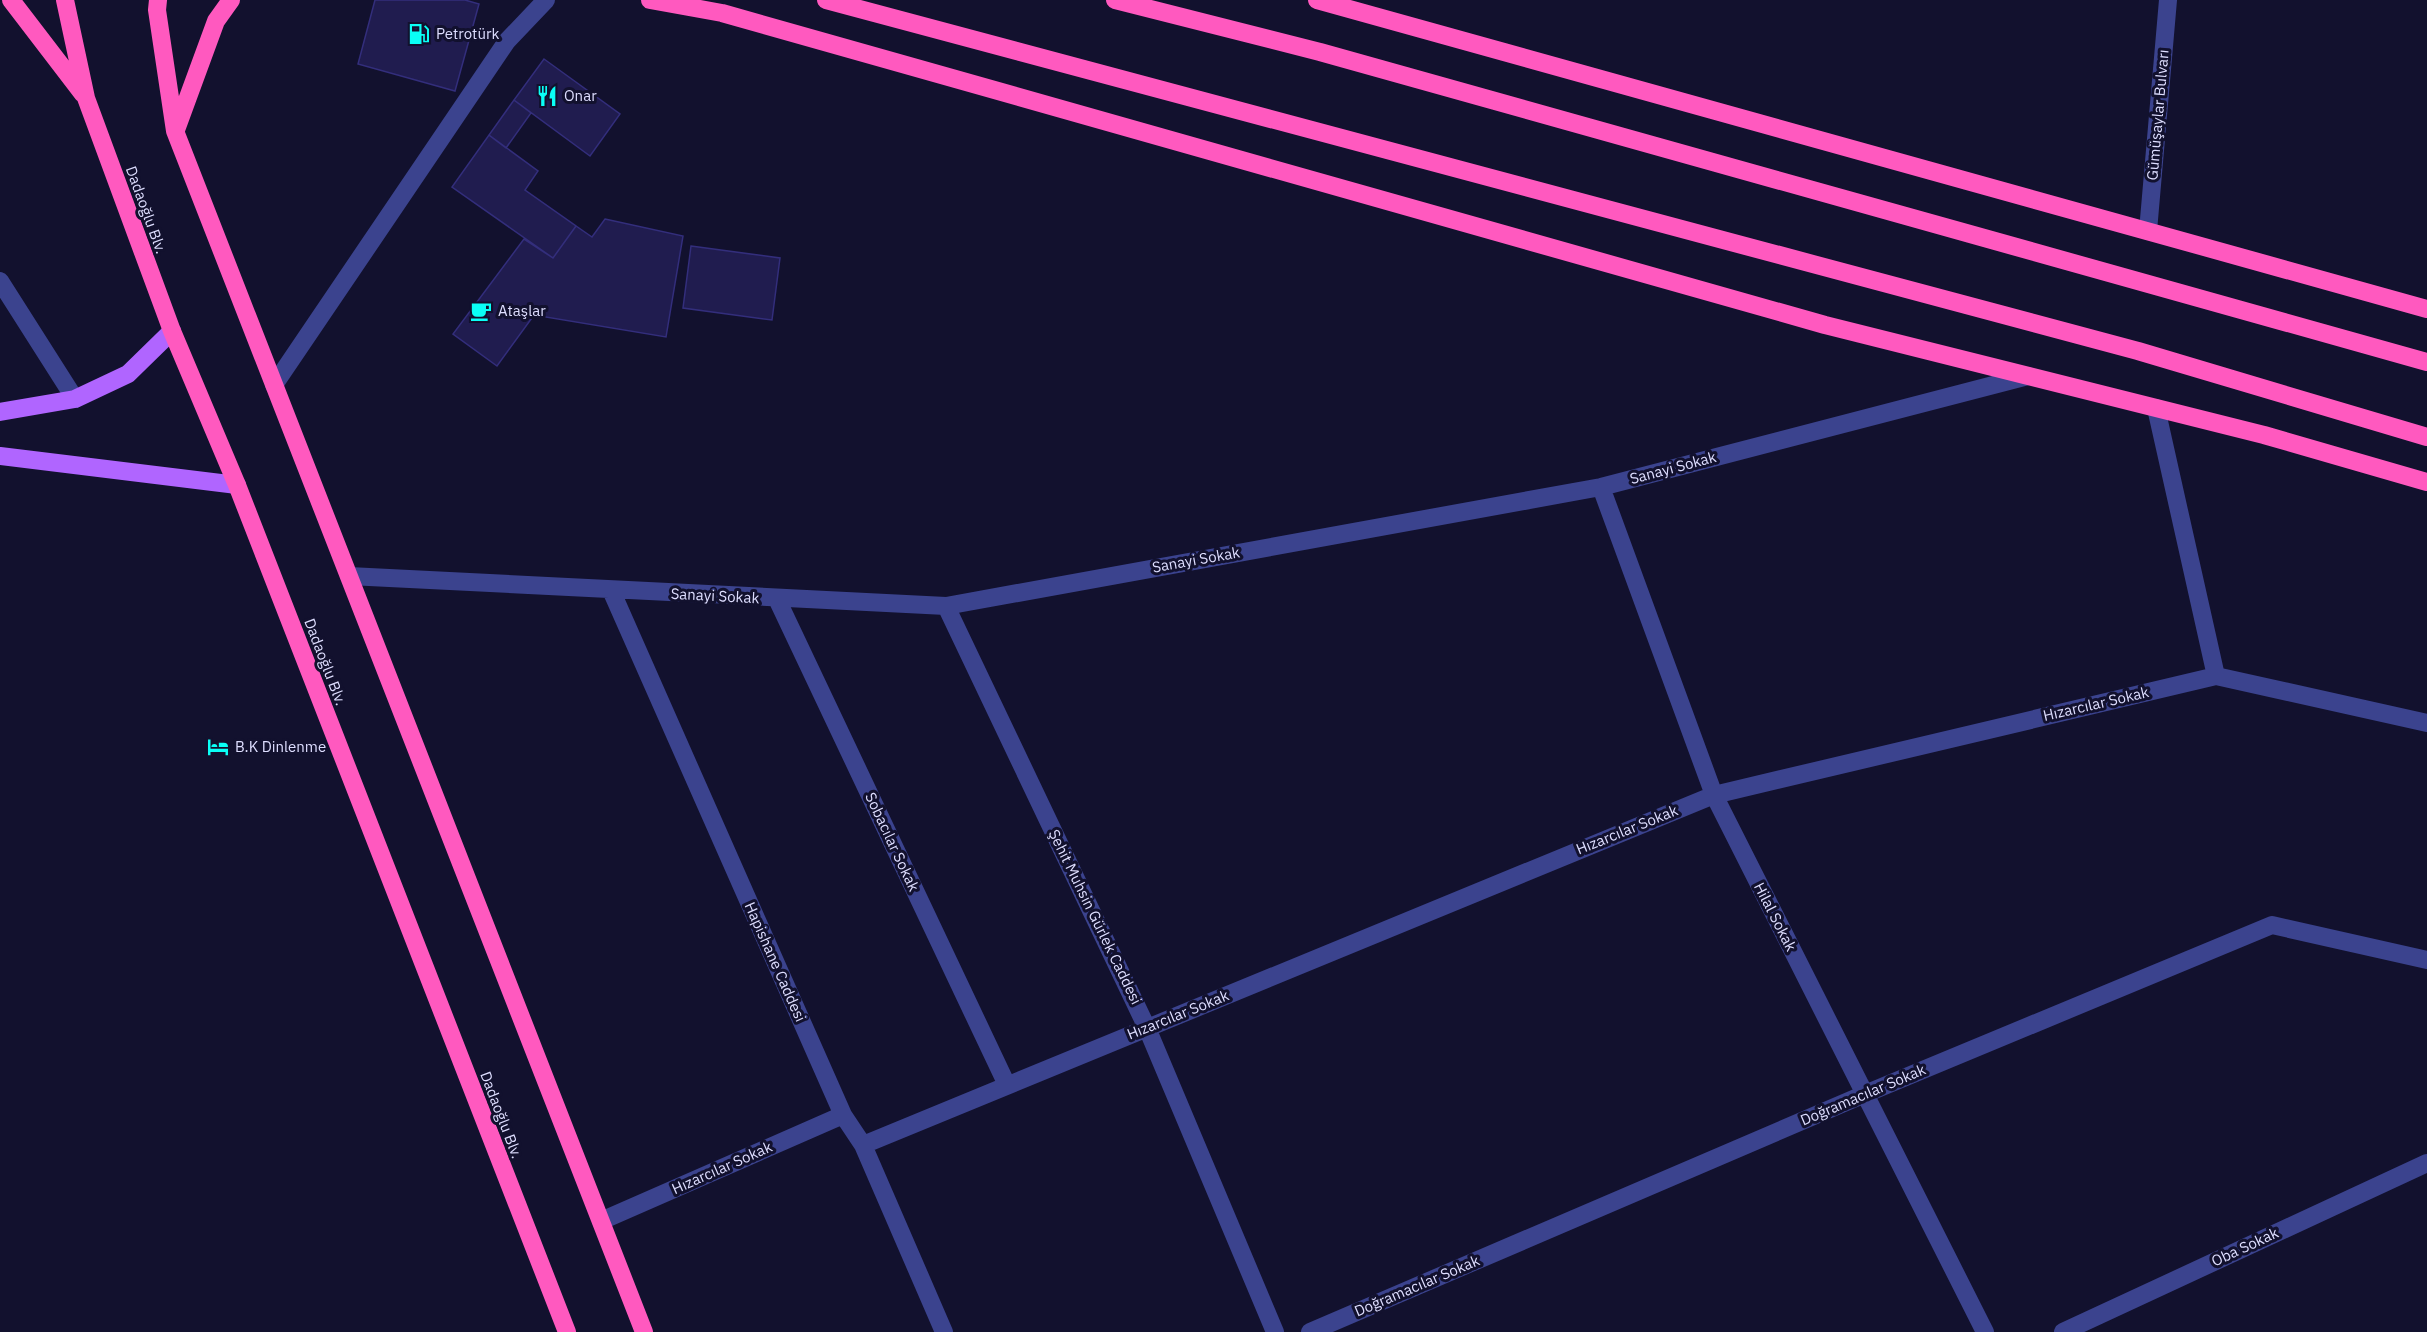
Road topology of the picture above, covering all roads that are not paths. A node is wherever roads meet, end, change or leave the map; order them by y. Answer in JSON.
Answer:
{"nodes":[{"id":1,"x":11,"y":0,"type":"edge"},
{"id":2,"x":65,"y":0,"type":"edge"},
{"id":3,"x":158,"y":0,"type":"edge"},
{"id":4,"x":231,"y":0,"type":"edge"},
{"id":5,"x":546,"y":0,"type":"edge"},
{"id":6,"x":650,"y":0,"type":"edge"},
{"id":7,"x":826,"y":0,"type":"edge"},
{"id":8,"x":1115,"y":0,"type":"edge"},
{"id":9,"x":1317,"y":0,"type":"edge"},
{"id":10,"x":2168,"y":0,"type":"edge"},
{"id":11,"x":86,"y":98,"type":"junction"},
{"id":12,"x":175,"y":131,"type":"junction"},
{"id":13,"x":2148,"y":231,"type":"junction"},
{"id":14,"x":0,"y":281,"type":"edge"},
{"id":15,"x":2427,"y":309,"type":"edge"},
{"id":16,"x":172,"y":331,"type":"junction"},
{"id":17,"x":2427,"y":362,"type":"edge"},
{"id":18,"x":2028,"y":376,"type":"junction"},
{"id":19,"x":274,"y":385,"type":"junction"},
{"id":20,"x":75,"y":399,"type":"junction"},
{"id":21,"x":2156,"y":408,"type":"junction"},
{"id":22,"x":0,"y":412,"type":"edge"},
{"id":23,"x":2427,"y":437,"type":"edge"},
{"id":24,"x":0,"y":456,"type":"edge"},
{"id":25,"x":2427,"y":482,"type":"edge"},
{"id":26,"x":237,"y":485,"type":"junction"},
{"id":27,"x":1601,"y":487,"type":"junction"},
{"id":28,"x":349,"y":576,"type":"junction"},
{"id":29,"x":611,"y":590,"type":"junction"},
{"id":30,"x":777,"y":598,"type":"junction"},
{"id":31,"x":946,"y":606,"type":"junction"},
{"id":32,"x":2216,"y":676,"type":"junction"},
{"id":33,"x":2427,"y":723,"type":"edge"},
{"id":34,"x":1714,"y":795,"type":"junction"},
{"id":35,"x":2427,"y":960,"type":"edge"},
{"id":36,"x":1147,"y":1028,"type":"junction"},
{"id":37,"x":1007,"y":1085,"type":"junction"},
{"id":38,"x":1865,"y":1094,"type":"junction"},
{"id":39,"x":843,"y":1115,"type":"junction"},
{"id":40,"x":863,"y":1144,"type":"junction"},
{"id":41,"x":2427,"y":1163,"type":"edge"},
{"id":42,"x":600,"y":1221,"type":"junction"},
{"id":43,"x":567,"y":1332,"type":"edge"},
{"id":44,"x":644,"y":1332,"type":"edge"},
{"id":45,"x":944,"y":1332,"type":"edge"},
{"id":46,"x":1275,"y":1332,"type":"edge"},
{"id":47,"x":1310,"y":1332,"type":"edge"},
{"id":48,"x":1985,"y":1332,"type":"edge"},
{"id":49,"x":2063,"y":1332,"type":"edge"}],
"edges":[{"from":1,"to":11,"type":"highway"},
{"from":2,"to":11,"type":"highway","name":"Dadaoğlu Blv."},
{"from":3,"to":12,"type":"highway"},
{"from":4,"to":12,"type":"highway"},
{"from":5,"to":19,"type":"street"},
{"from":6,"to":18,"type":"highway"},
{"from":7,"to":23,"type":"highway"},
{"from":8,"to":17,"type":"highway"},
{"from":9,"to":13,"type":"highway"},
{"from":10,"to":13,"type":"street","name":"Gümüşaylar Bulvarı"},
{"from":11,"to":16,"type":"highway","name":"Dadaoğlu Blv."},
{"from":12,"to":19,"type":"highway"},
{"from":13,"to":15,"type":"highway"},
{"from":14,"to":20,"type":"street"},
{"from":16,"to":20,"type":"main road"},
{"from":16,"to":26,"type":"highway","name":"Dadaoğlu Blv."},
{"from":18,"to":21,"type":"highway"},
{"from":18,"to":27,"type":"street","name":"Sanayi Sokak"},
{"from":19,"to":28,"type":"highway"},
{"from":20,"to":22,"type":"main road"},
{"from":21,"to":25,"type":"highway"},
{"from":21,"to":32,"type":"street"},
{"from":24,"to":26,"type":"main road"},
{"from":26,"to":43,"type":"highway","name":"Dadaoğlu Blv."},
{"from":27,"to":31,"type":"street","name":"Sanayi Sokak"},
{"from":27,"to":34,"type":"street","name":"Hilal Sokak"},
{"from":28,"to":29,"type":"street","name":"Sanayi Sokak"},
{"from":28,"to":42,"type":"highway"},
{"from":29,"to":30,"type":"street","name":"Sanayi Sokak"},
{"from":29,"to":39,"type":"street","name":"Hapishane Caddesi"},
{"from":30,"to":31,"type":"street","name":"Sanayi Sokak"},
{"from":30,"to":37,"type":"street","name":"Sobacılar Sokak"},
{"from":31,"to":36,"type":"street","name":"Şehit Muhsin Gürlek Caddesi"},
{"from":32,"to":33,"type":"street","name":"Hızarcılar Sokak"},
{"from":32,"to":34,"type":"street","name":"Hızarcılar Sokak"},
{"from":34,"to":36,"type":"street","name":"Hızarcılar Sokak"},
{"from":34,"to":38,"type":"street","name":"Hilal Sokak"},
{"from":35,"to":38,"type":"street","name":"Doğramacılar Sokak"},
{"from":36,"to":37,"type":"street","name":"Hızarcılar Sokak"},
{"from":36,"to":46,"type":"street","name":"Şehit Muhsin Gürlek Caddesi"},
{"from":37,"to":40,"type":"street","name":"Hızarcılar Sokak"},
{"from":38,"to":47,"type":"street","name":"Doğramacılar Sokak"},
{"from":38,"to":48,"type":"street","name":"Hilal Sokak"},
{"from":39,"to":40,"type":"street","name":"Hapishane Caddesi"},
{"from":39,"to":42,"type":"street","name":"Hızarcılar Sokak"},
{"from":40,"to":45,"type":"street","name":"Hapishane Caddesi"},
{"from":41,"to":49,"type":"street","name":"Oba Sokak"},
{"from":42,"to":44,"type":"highway"}]}
